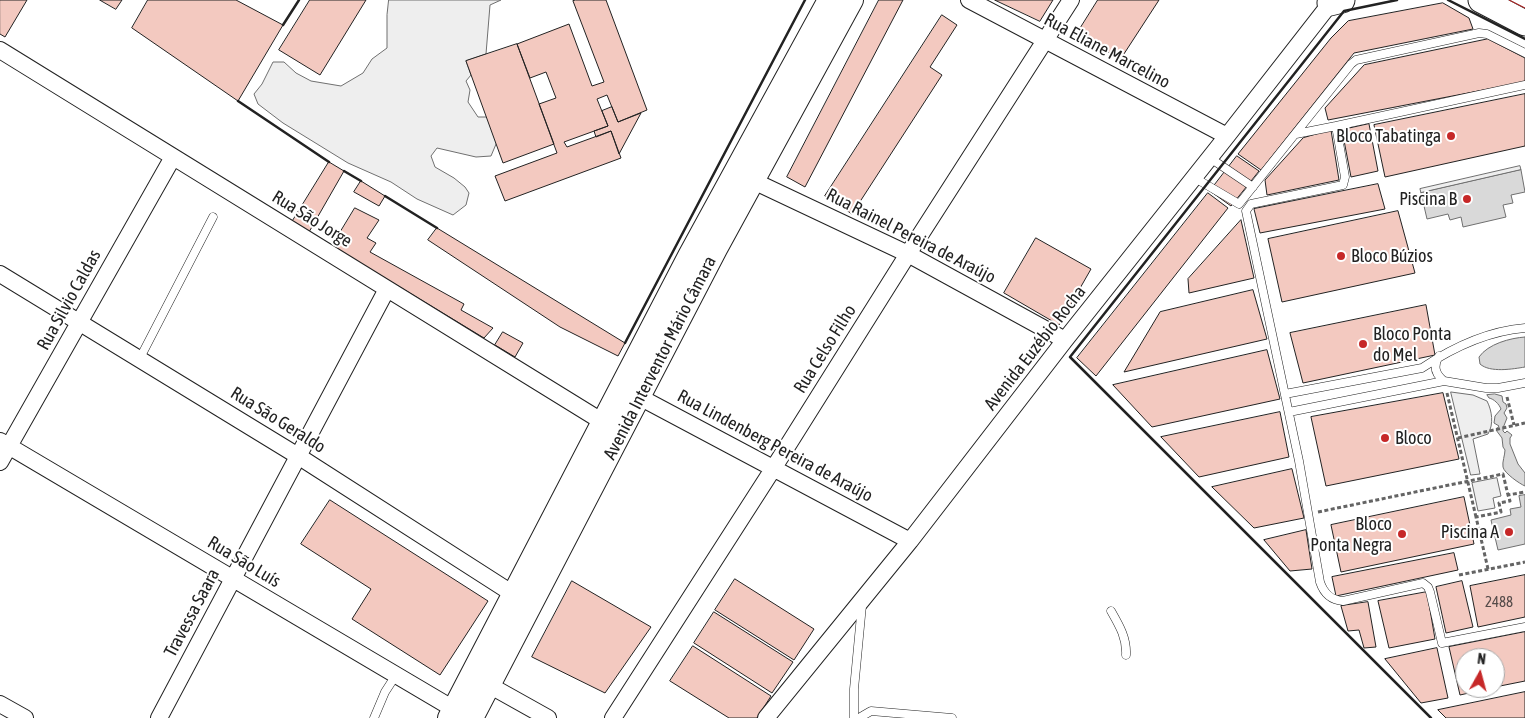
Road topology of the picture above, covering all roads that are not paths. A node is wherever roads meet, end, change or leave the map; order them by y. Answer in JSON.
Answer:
{"nodes":[{"id":1,"x":828,"y":0,"type":"edge"},
{"id":2,"x":852,"y":0,"type":"edge"},
{"id":3,"x":969,"y":0,"type":"edge"},
{"id":4,"x":1071,"y":0,"type":"edge"},
{"id":5,"x":1481,"y":0,"type":"edge"},
{"id":6,"x":1335,"y":1,"type":"edge"},
{"id":7,"x":1525,"y":22,"type":"edge"},
{"id":8,"x":1045,"y":41,"type":"junction"},
{"id":9,"x":0,"y":50,"type":"edge"},
{"id":10,"x":1525,"y":53,"type":"edge"},
{"id":11,"x":1525,"y":85,"type":"edge"},
{"id":12,"x":1336,"y":126,"type":"junction"},
{"id":13,"x":1296,"y":134,"type":"junction"},
{"id":14,"x":1228,"y":136,"type":"junction"},
{"id":15,"x":173,"y":157,"type":"junction"},
{"id":16,"x":1210,"y":158,"type":"junction"},
{"id":17,"x":744,"y":176,"type":"junction"},
{"id":18,"x":1194,"y":178,"type":"junction"},
{"id":19,"x":1253,"y":187,"type":"junction"},
{"id":20,"x":1246,"y":196,"type":"junction"},
{"id":21,"x":1250,"y":204,"type":"junction"},
{"id":22,"x":213,"y":216,"type":"dead end"},
{"id":23,"x":908,"y":254,"type":"junction"},
{"id":24,"x":0,"y":274,"type":"edge"},
{"id":25,"x":387,"y":289,"type":"junction"},
{"id":26,"x":79,"y":322,"type":"junction"},
{"id":27,"x":1525,"y":328,"type":"edge"},
{"id":28,"x":1065,"y":340,"type":"junction"},
{"id":29,"x":1439,"y":356,"type":"junction"},
{"id":30,"x":140,"y":358,"type":"junction"},
{"id":31,"x":1444,"y":381,"type":"junction"},
{"id":32,"x":1525,"y":383,"type":"edge"},
{"id":33,"x":630,"y":392,"type":"junction"},
{"id":34,"x":1285,"y":394,"type":"junction"},
{"id":35,"x":1289,"y":412,"type":"junction"},
{"id":36,"x":603,"y":422,"type":"junction"},
{"id":37,"x":4,"y":444,"type":"edge"},
{"id":38,"x":298,"y":456,"type":"junction"},
{"id":39,"x":0,"y":462,"type":"edge"},
{"id":40,"x":773,"y":469,"type":"junction"},
{"id":41,"x":910,"y":541,"type":"junction"},
{"id":42,"x":233,"y":579,"type":"junction"},
{"id":43,"x":862,"y":600,"type":"junction"},
{"id":44,"x":523,"y":601,"type":"junction"},
{"id":45,"x":1111,"y":611,"type":"dead end"},
{"id":46,"x":1525,"y":627,"type":"edge"},
{"id":47,"x":1126,"y":655,"type":"dead end"},
{"id":48,"x":396,"y":675,"type":"junction"},
{"id":49,"x":480,"y":680,"type":"junction"},
{"id":50,"x":0,"y":704,"type":"edge"},
{"id":51,"x":461,"y":716,"type":"edge"},
{"id":52,"x":25,"y":718,"type":"edge"},
{"id":53,"x":159,"y":718,"type":"edge"},
{"id":54,"x":374,"y":718,"type":"edge"},
{"id":55,"x":548,"y":718,"type":"edge"},
{"id":56,"x":613,"y":718,"type":"edge"},
{"id":57,"x":766,"y":718,"type":"edge"},
{"id":58,"x":854,"y":718,"type":"edge"},
{"id":59,"x":859,"y":718,"type":"edge"},
{"id":60,"x":952,"y":718,"type":"edge"}],
"edges":[{"from":1,"to":17,"type":"main road","name":"Avenida Interventor Mário Câmara"},
{"from":2,"to":17,"type":"main road","name":"Avenida Interventor Mário Câmara"},
{"from":3,"to":8,"type":"street","name":"Rua Eliane Marcelino"},
{"from":4,"to":8,"type":"street","name":"Rua Celso Filho"},
{"from":5,"to":7,"type":"main road"},
{"from":6,"to":14,"type":"street","name":"Avenida Euzébio Rocha"},
{"from":8,"to":14,"type":"street","name":"Rua Eliane Marcelino"},
{"from":8,"to":23,"type":"street","name":"Rua Celso Filho"},
{"from":9,"to":15,"type":"street","name":"Rua São Jorge"},
{"from":10,"to":13,"type":"lane"},
{"from":11,"to":12,"type":"lane"},
{"from":12,"to":13,"type":"lane"},
{"from":12,"to":21,"type":"lane"},
{"from":13,"to":19,"type":"lane"},
{"from":14,"to":16,"type":"street","name":"Avenida Euzébio Rocha"},
{"from":15,"to":25,"type":"street","name":"Rua São Jorge"},
{"from":15,"to":26,"type":"street","name":"Rua Silvio Caldas"},
{"from":16,"to":18,"type":"street","name":"Avenida Euzébio Rocha"},
{"from":16,"to":19,"type":"lane"},
{"from":17,"to":23,"type":"street","name":"Rua Rainel Pereira de Araújo"},
{"from":17,"to":33,"type":"main road","name":"Avenida Interventor Mário Câmara"},
{"from":18,"to":20,"type":"lane"},
{"from":18,"to":28,"type":"street","name":"Avenida Euzébio Rocha"},
{"from":19,"to":20,"type":"lane"},
{"from":20,"to":21,"type":"lane"},
{"from":21,"to":34,"type":"lane"},
{"from":22,"to":30,"type":"lane"},
{"from":23,"to":28,"type":"street","name":"Rua Rainel Pereira de Araújo"},
{"from":23,"to":40,"type":"street","name":"Rua Celso Filho"},
{"from":24,"to":26,"type":"street","name":"Rua São Geraldo"},
{"from":25,"to":36,"type":"street","name":"Rua São Jorge"},
{"from":25,"to":38,"type":"street","name":"Travessa Saara"},
{"from":26,"to":30,"type":"street","name":"Rua São Geraldo"},
{"from":26,"to":37,"type":"street","name":"Rua Silvio Caldas"},
{"from":27,"to":29,"type":"lane"},
{"from":28,"to":41,"type":"street","name":"Avenida Euzébio Rocha"},
{"from":29,"to":31,"type":"lane"},
{"from":29,"to":34,"type":"lane"},
{"from":30,"to":38,"type":"street","name":"Rua São Geraldo"},
{"from":31,"to":32,"type":"lane"},
{"from":31,"to":35,"type":"lane"},
{"from":33,"to":36,"type":"main road","name":"Avenida Interventor Mário Câmara"},
{"from":33,"to":40,"type":"street","name":"Rua Lindenberg Pereira de Araújo"},
{"from":33,"to":44,"type":"main road","name":"Avenida Interventor Mário Câmara"},
{"from":34,"to":35,"type":"lane"},
{"from":35,"to":46,"type":"lane"},
{"from":36,"to":44,"type":"main road","name":"Avenida Interventor Mário Câmara"},
{"from":37,"to":39,"type":"street","name":"Rua Silvio Caldas"},
{"from":37,"to":42,"type":"street","name":"Rua São Luís"},
{"from":38,"to":42,"type":"street","name":"Travessa Saara"},
{"from":38,"to":44,"type":"street","name":"Rua São Geraldo"},
{"from":40,"to":41,"type":"street","name":"Rua Lindenberg Pereira de Araújo"},
{"from":40,"to":56,"type":"street","name":"Rua Celso Filho"},
{"from":41,"to":43,"type":"street","name":"Avenida Euzébio Rocha"},
{"from":42,"to":48,"type":"street","name":"Rua São Luís"},
{"from":42,"to":53,"type":"street","name":"Travessa Saara"},
{"from":43,"to":57,"type":"street","name":"Avenida Euzébio Rocha"},
{"from":43,"to":58,"type":"lane"},
{"from":44,"to":49,"type":"main road","name":"Avenida Interventor Mário Câmara"},
{"from":45,"to":47,"type":"lane"},
{"from":48,"to":51,"type":"street","name":"Rua São Luís"},
{"from":48,"to":54,"type":"lane"},
{"from":49,"to":51,"type":"main road","name":"Avenida Interventor Mário Câmara"},
{"from":49,"to":55,"type":"street"},
{"from":50,"to":52,"type":"street"},
{"from":59,"to":60,"type":"lane"}]}
